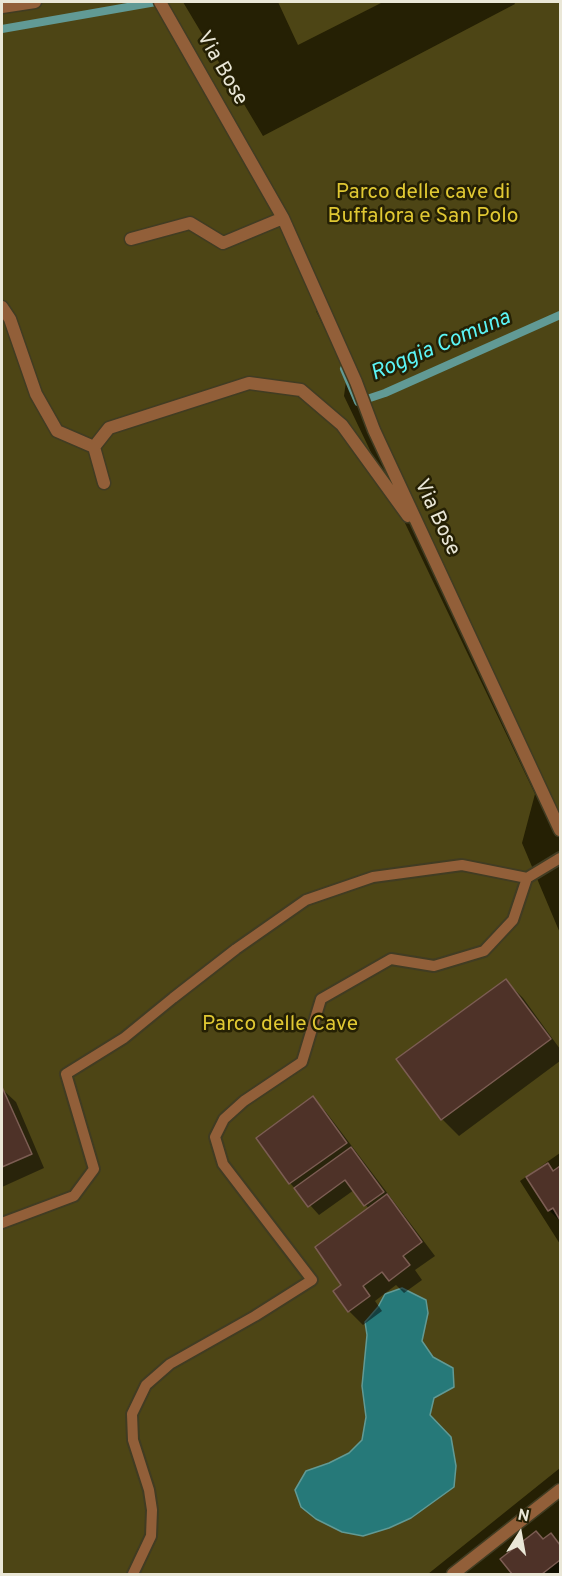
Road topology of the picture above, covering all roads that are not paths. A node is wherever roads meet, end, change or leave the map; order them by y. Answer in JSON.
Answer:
{"nodes":[{"id":1,"x":35,"y":2,"type":"edge"},
{"id":2,"x":160,"y":2,"type":"edge"},
{"id":3,"x":2,"y":7,"type":"edge"},
{"id":4,"x":283,"y":218,"type":"junction"},
{"id":5,"x":131,"y":239,"type":"dead end"},
{"id":6,"x":2,"y":307,"type":"edge"},
{"id":7,"x":94,"y":447,"type":"junction"},
{"id":8,"x":104,"y":483,"type":"dead end"},
{"id":9,"x":426,"y":541,"type":"junction"},
{"id":10,"x":561,"y":830,"type":"edge"},
{"id":11,"x":561,"y":858,"type":"edge"},
{"id":12,"x":526,"y":878,"type":"junction"},
{"id":13,"x":2,"y":1223,"type":"edge"},
{"id":14,"x":561,"y":1490,"type":"edge"},
{"id":15,"x":133,"y":1575,"type":"edge"},
{"id":16,"x":453,"y":1575,"type":"edge"}],
"edges":[{"from":1,"to":3,"type":"street"},
{"from":2,"to":4,"type":"street","name":"Via Bose"},
{"from":4,"to":5,"type":"street"},
{"from":4,"to":9,"type":"street","name":"Via Bose"},
{"from":6,"to":7,"type":"street"},
{"from":7,"to":8,"type":"street"},
{"from":7,"to":9,"type":"street"},
{"from":9,"to":10,"type":"street","name":"Via Bose"},
{"from":11,"to":12,"type":"lane"},
{"from":12,"to":13,"type":"lane"},
{"from":12,"to":15,"type":"lane"},
{"from":14,"to":16,"type":"street"}]}
